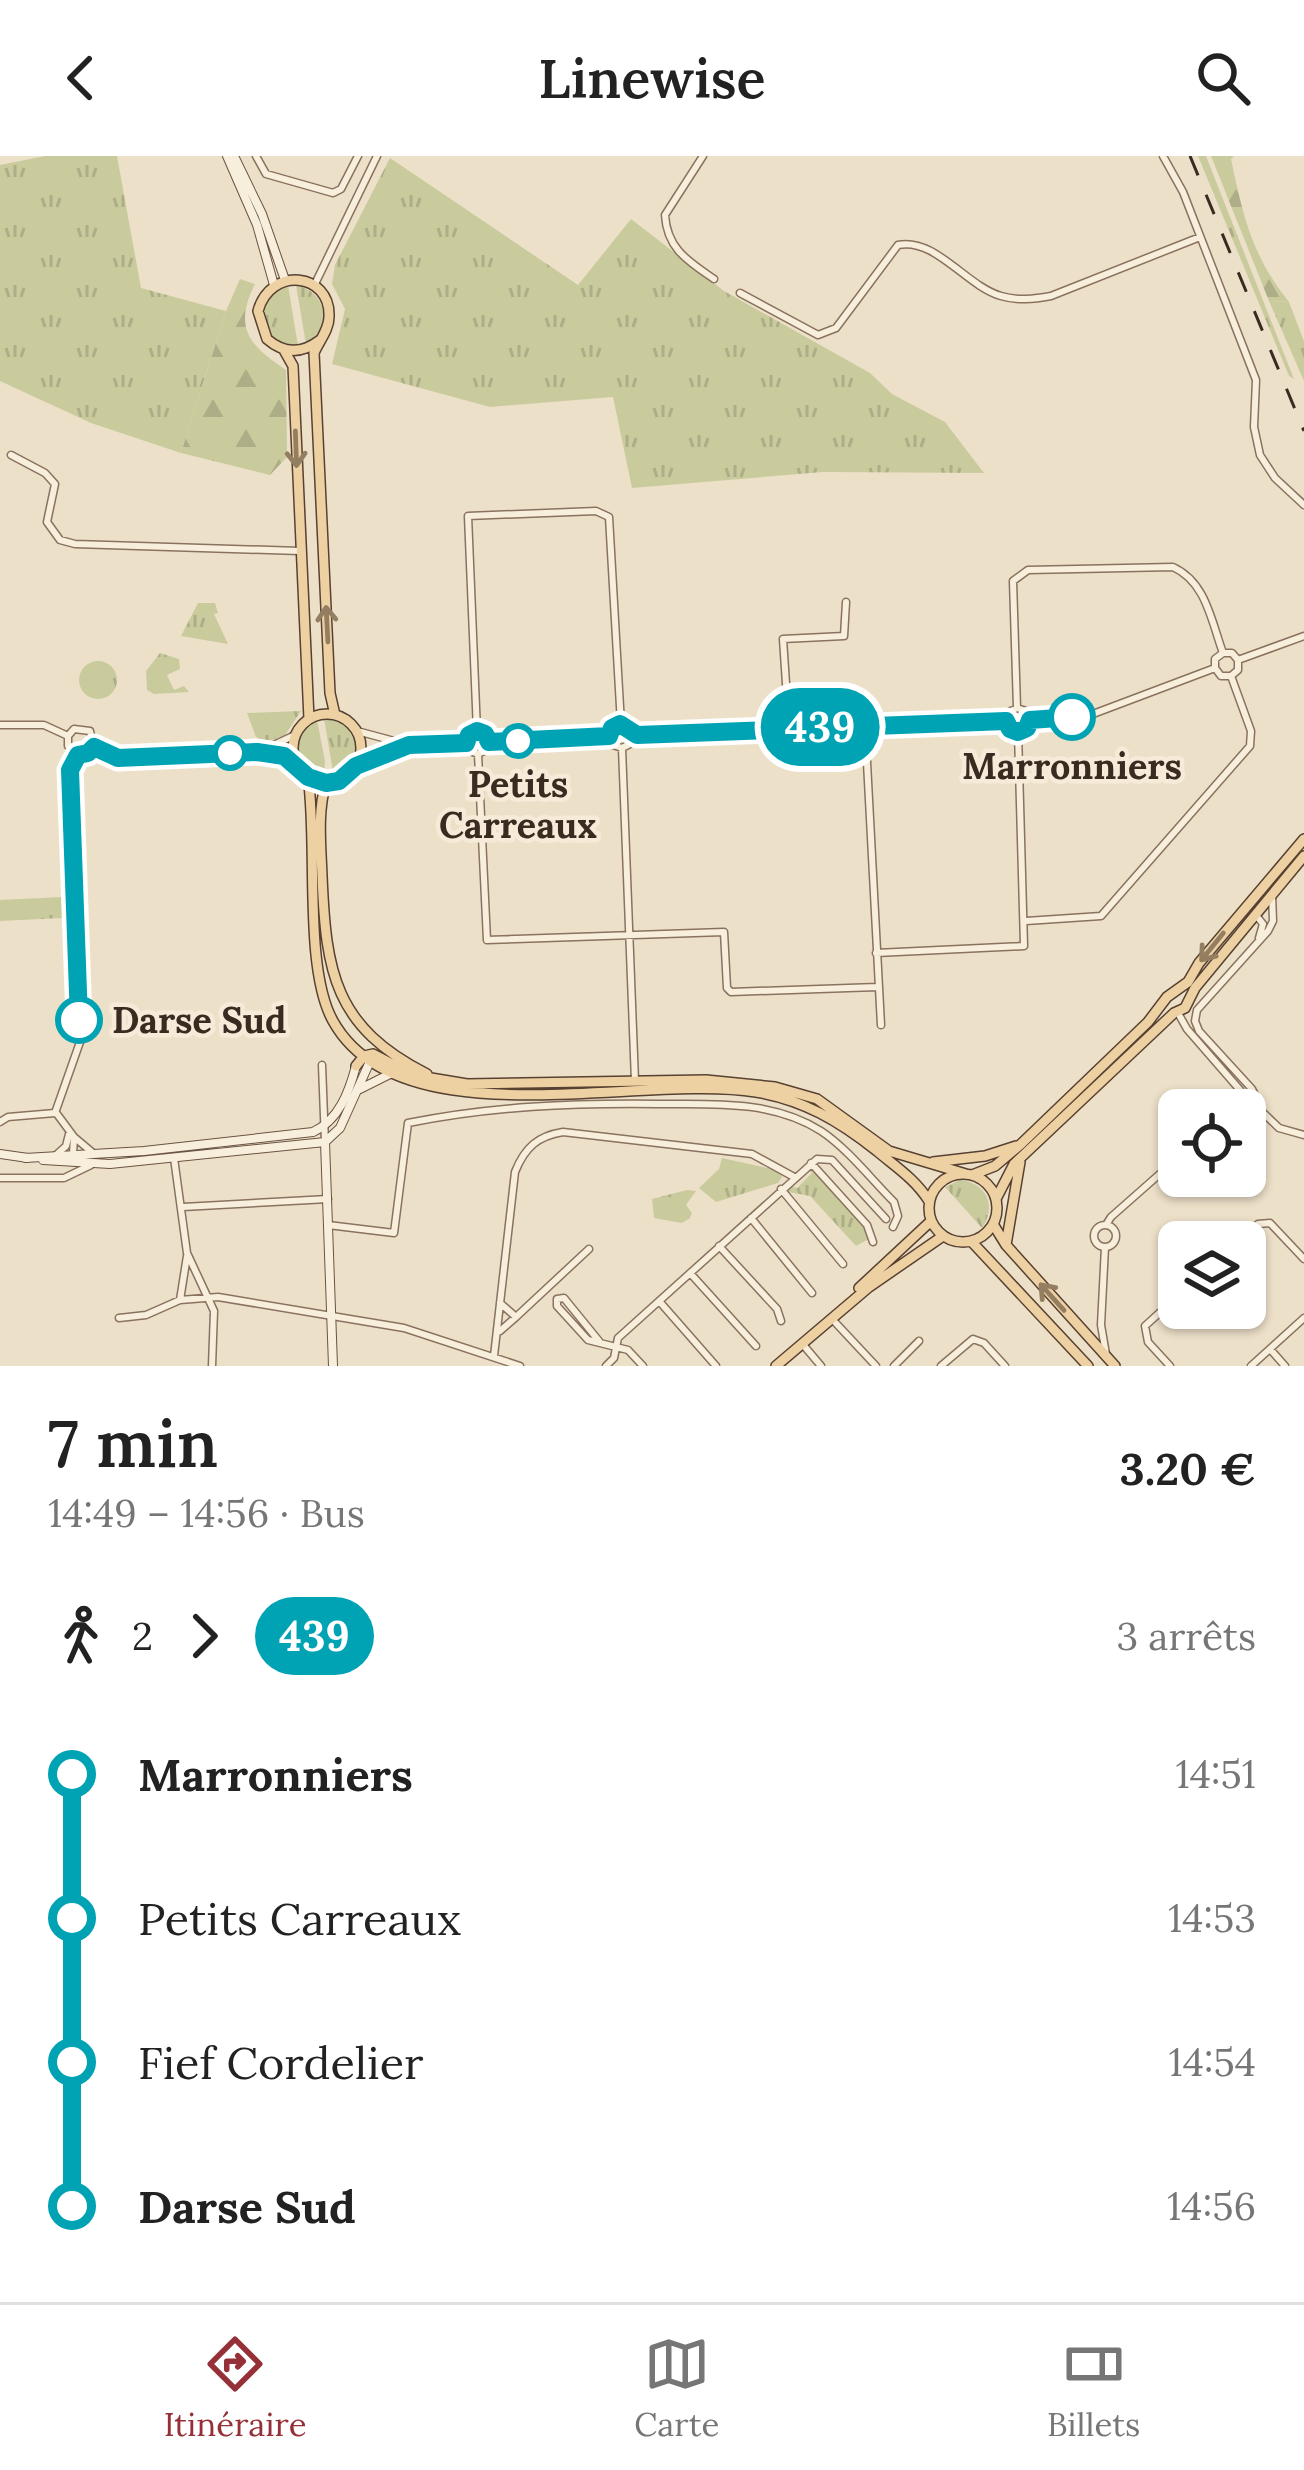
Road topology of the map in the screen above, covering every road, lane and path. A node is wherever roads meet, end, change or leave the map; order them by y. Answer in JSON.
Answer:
{"nodes":[{"id":1,"x":231,"y":156,"type":"edge"},
{"id":2,"x":256,"y":156,"type":"edge"},
{"id":3,"x":358,"y":156,"type":"edge"},
{"id":4,"x":377,"y":156,"type":"edge"},
{"id":5,"x":703,"y":156,"type":"edge"},
{"id":6,"x":1163,"y":156,"type":"edge"},
{"id":7,"x":1200,"y":237,"type":"junction"},
{"id":8,"x":714,"y":279,"type":"dead end"},
{"id":9,"x":279,"y":283,"type":"junction"},
{"id":10,"x":314,"y":286,"type":"junction"},
{"id":11,"x":740,"y":293,"type":"dead end"},
{"id":12,"x":320,"y":340,"type":"junction"},
{"id":13,"x":284,"y":350,"type":"junction"},
{"id":14,"x":11,"y":455,"type":"dead end"},
{"id":15,"x":1304,"y":505,"type":"edge"},
{"id":16,"x":300,"y":551,"type":"junction"},
{"id":17,"x":846,"y":602,"type":"dead end"},
{"id":18,"x":1304,"y":636,"type":"edge"},
{"id":19,"x":1222,"y":652,"type":"junction"},
{"id":20,"x":1238,"y":660,"type":"junction"},
{"id":21,"x":1215,"y":668,"type":"junction"},
{"id":22,"x":1231,"y":676,"type":"junction"},
{"id":23,"x":1017,"y":708,"type":"junction"},
{"id":24,"x":335,"y":715,"type":"junction"},
{"id":25,"x":309,"y":718,"type":"junction"},
{"id":26,"x":1030,"y":720,"type":"junction"},
{"id":27,"x":1006,"y":721,"type":"junction"},
{"id":28,"x":0,"y":724,"type":"edge"},
{"id":29,"x":620,"y":724,"type":"junction"},
{"id":30,"x":866,"y":725,"type":"junction"},
{"id":31,"x":789,"y":728,"type":"junction"},
{"id":32,"x":356,"y":731,"type":"junction"},
{"id":33,"x":477,"y":731,"type":"junction"},
{"id":34,"x":1018,"y":732,"type":"junction"},
{"id":35,"x":295,"y":735,"type":"junction"},
{"id":36,"x":633,"y":735,"type":"junction"},
{"id":37,"x":68,"y":736,"type":"junction"},
{"id":38,"x":609,"y":736,"type":"junction"},
{"id":39,"x":489,"y":742,"type":"junction"},
{"id":40,"x":466,"y":743,"type":"junction"},
{"id":41,"x":409,"y":745,"type":"junction"},
{"id":42,"x":94,"y":747,"type":"junction"},
{"id":43,"x":622,"y":748,"type":"junction"},
{"id":44,"x":257,"y":752,"type":"junction"},
{"id":45,"x":478,"y":754,"type":"junction"},
{"id":46,"x":78,"y":755,"type":"junction"},
{"id":47,"x":295,"y":762,"type":"junction"},
{"id":48,"x":356,"y":766,"type":"junction"},
{"id":49,"x":308,"y":777,"type":"junction"},
{"id":50,"x":326,"y":783,"type":"junction"},
{"id":51,"x":1304,"y":839,"type":"edge"},
{"id":52,"x":1304,"y":856,"type":"edge"},
{"id":53,"x":1272,"y":895,"type":"junction"},
{"id":54,"x":1243,"y":910,"type":"junction"},
{"id":55,"x":1257,"y":914,"type":"junction"},
{"id":56,"x":1026,"y":921,"type":"junction"},
{"id":57,"x":629,"y":935,"type":"junction"},
{"id":58,"x":1258,"y":942,"type":"junction"},
{"id":59,"x":876,"y":953,"type":"junction"},
{"id":60,"x":877,"y":987,"type":"junction"},
{"id":61,"x":1176,"y":992,"type":"junction"},
{"id":62,"x":1186,"y":1000,"type":"junction"},
{"id":63,"x":1166,"y":1004,"type":"junction"},
{"id":64,"x":1179,"y":1017,"type":"junction"},
{"id":65,"x":881,"y":1025,"type":"dead end"},
{"id":66,"x":379,"y":1041,"type":"junction"},
{"id":67,"x":364,"y":1057,"type":"junction"},
{"id":68,"x":322,"y":1065,"type":"dead end"},
{"id":69,"x":390,"y":1074,"type":"junction"},
{"id":70,"x":432,"y":1077,"type":"junction"},
{"id":71,"x":635,"y":1081,"type":"junction"},
{"id":72,"x":1244,"y":1088,"type":"joint"},
{"id":73,"x":359,"y":1090,"type":"junction"},
{"id":74,"x":56,"y":1113,"type":"junction"},
{"id":75,"x":1266,"y":1115,"type":"edge"},
{"id":76,"x":0,"y":1122,"type":"edge"},
{"id":77,"x":324,"y":1127,"type":"junction"},
{"id":78,"x":72,"y":1134,"type":"junction"},
{"id":79,"x":1304,"y":1135,"type":"edge"},
{"id":80,"x":325,"y":1142,"type":"junction"},
{"id":81,"x":1022,"y":1150,"type":"junction"},
{"id":82,"x":93,"y":1153,"type":"junction"},
{"id":83,"x":174,"y":1153,"type":"junction"},
{"id":84,"x":1,"y":1155,"type":"edge"},
{"id":85,"x":73,"y":1155,"type":"junction"},
{"id":86,"x":58,"y":1160,"type":"junction"},
{"id":87,"x":811,"y":1163,"type":"junction"},
{"id":88,"x":930,"y":1163,"type":"junction"},
{"id":89,"x":91,"y":1165,"type":"junction"},
{"id":90,"x":973,"y":1173,"type":"junction"},
{"id":91,"x":1158,"y":1175,"type":"edge"},
{"id":92,"x":794,"y":1177,"type":"junction"},
{"id":93,"x":0,"y":1178,"type":"edge"},
{"id":94,"x":781,"y":1190,"type":"junction"},
{"id":95,"x":328,"y":1198,"type":"junction"},
{"id":96,"x":996,"y":1199,"type":"junction"},
{"id":97,"x":929,"y":1201,"type":"junction"},
{"id":98,"x":183,"y":1207,"type":"junction"},
{"id":99,"x":751,"y":1218,"type":"junction"},
{"id":100,"x":886,"y":1220,"type":"dead end"},
{"id":101,"x":931,"y":1220,"type":"junction"},
{"id":102,"x":1266,"y":1223,"type":"edge"},
{"id":103,"x":993,"y":1224,"type":"junction"},
{"id":104,"x":328,"y":1226,"type":"junction"},
{"id":105,"x":1106,"y":1226,"type":"junction"},
{"id":106,"x":893,"y":1227,"type":"dead end"},
{"id":107,"x":943,"y":1236,"type":"junction"},
{"id":108,"x":971,"y":1241,"type":"junction"},
{"id":109,"x":873,"y":1242,"type":"dead end"},
{"id":110,"x":1006,"y":1245,"type":"junction"},
{"id":111,"x":719,"y":1246,"type":"junction"},
{"id":112,"x":1105,"y":1247,"type":"junction"},
{"id":113,"x":589,"y":1249,"type":"dead end"},
{"id":114,"x":187,"y":1253,"type":"junction"},
{"id":115,"x":1304,"y":1258,"type":"edge"},
{"id":116,"x":843,"y":1264,"type":"dead end"},
{"id":117,"x":690,"y":1273,"type":"junction"},
{"id":118,"x":812,"y":1293,"type":"dead end"},
{"id":119,"x":210,"y":1298,"type":"junction"},
{"id":120,"x":180,"y":1300,"type":"junction"},
{"id":121,"x":659,"y":1301,"type":"junction"},
{"id":122,"x":500,"y":1303,"type":"junction"},
{"id":123,"x":1158,"y":1314,"type":"edge"},
{"id":124,"x":332,"y":1317,"type":"junction"},
{"id":125,"x":516,"y":1317,"type":"junction"},
{"id":126,"x":119,"y":1318,"type":"dead end"},
{"id":127,"x":1304,"y":1318,"type":"edge"},
{"id":128,"x":832,"y":1319,"type":"junction"},
{"id":129,"x":781,"y":1321,"type":"dead end"},
{"id":130,"x":497,"y":1334,"type":"junction"},
{"id":131,"x":599,"y":1341,"type":"junction"},
{"id":132,"x":919,"y":1341,"type":"dead end"},
{"id":133,"x":756,"y":1346,"type":"dead end"},
{"id":134,"x":805,"y":1347,"type":"dead end"},
{"id":135,"x":616,"y":1349,"type":"junction"},
{"id":136,"x":1270,"y":1349,"type":"junction"},
{"id":137,"x":494,"y":1356,"type":"junction"},
{"id":138,"x":1111,"y":1362,"type":"edge"},
{"id":139,"x":778,"y":1364,"type":"edge"},
{"id":140,"x":212,"y":1366,"type":"edge"},
{"id":141,"x":333,"y":1366,"type":"edge"},
{"id":142,"x":520,"y":1366,"type":"edge"},
{"id":143,"x":606,"y":1366,"type":"edge"},
{"id":144,"x":643,"y":1366,"type":"edge"},
{"id":145,"x":716,"y":1366,"type":"edge"},
{"id":146,"x":820,"y":1366,"type":"edge"},
{"id":147,"x":876,"y":1366,"type":"edge"},
{"id":148,"x":894,"y":1366,"type":"edge"},
{"id":149,"x":941,"y":1366,"type":"edge"},
{"id":150,"x":1004,"y":1366,"type":"edge"},
{"id":151,"x":1088,"y":1366,"type":"edge"},
{"id":152,"x":1170,"y":1366,"type":"edge"},
{"id":153,"x":1251,"y":1366,"type":"edge"},
{"id":154,"x":1285,"y":1366,"type":"edge"}],
"edges":[{"from":1,"to":9,"type":"main road"},
{"from":2,"to":3,"type":"street"},
{"from":4,"to":10,"type":"street"},
{"from":5,"to":8,"type":"street"},
{"from":6,"to":7,"type":"street"},
{"from":7,"to":11,"type":"street"},
{"from":7,"to":15,"type":"street"},
{"from":9,"to":10,"type":"main road"},
{"from":9,"to":13,"type":"main road"},
{"from":10,"to":12,"type":"main road"},
{"from":12,"to":13,"type":"main road"},
{"from":24,"to":12,"type":"main road","one_way":true},
{"from":13,"to":16,"type":"main road","one_way":true},
{"from":14,"to":16,"type":"street"},
{"from":16,"to":25,"type":"main road"},
{"from":17,"to":31,"type":"street"},
{"from":18,"to":20,"type":"street"},
{"from":19,"to":20,"type":"street"},
{"from":19,"to":21,"type":"street"},
{"from":19,"to":23,"type":"street"},
{"from":20,"to":22,"type":"street"},
{"from":21,"to":22,"type":"street"},
{"from":21,"to":26,"type":"street"},
{"from":22,"to":56,"type":"street"},
{"from":23,"to":26,"type":"street"},
{"from":23,"to":27,"type":"street"},
{"from":24,"to":25,"type":"main road"},
{"from":24,"to":32,"type":"main road"},
{"from":25,"to":35,"type":"main road"},
{"from":26,"to":34,"type":"street"},
{"from":27,"to":30,"type":"street"},
{"from":27,"to":34,"type":"street"},
{"from":28,"to":37,"type":"street"},
{"from":29,"to":33,"type":"street"},
{"from":29,"to":36,"type":"street"},
{"from":29,"to":38,"type":"street"},
{"from":30,"to":31,"type":"street"},
{"from":30,"to":59,"type":"street"},
{"from":31,"to":36,"type":"street"},
{"from":32,"to":41,"type":"street"},
{"from":32,"to":48,"type":"main road"},
{"from":33,"to":39,"type":"street"},
{"from":33,"to":40,"type":"street"},
{"from":34,"to":56,"type":"street"},
{"from":35,"to":44,"type":"street"},
{"from":35,"to":47,"type":"main road"},
{"from":36,"to":43,"type":"street"},
{"from":37,"to":42,"type":"street"},
{"from":37,"to":46,"type":"street"},
{"from":38,"to":39,"type":"street"},
{"from":38,"to":43,"type":"street"},
{"from":39,"to":45,"type":"street"},
{"from":40,"to":41,"type":"street"},
{"from":40,"to":45,"type":"street"},
{"from":41,"to":48,"type":"street"},
{"from":42,"to":44,"type":"street"},
{"from":42,"to":46,"type":"street"},
{"from":43,"to":57,"type":"street"},
{"from":44,"to":47,"type":"street"},
{"from":45,"to":57,"type":"street"},
{"from":46,"to":74,"type":"street"},
{"from":47,"to":49,"type":"main road"},
{"from":48,"to":50,"type":"main road"},
{"from":49,"to":50,"type":"main road"},
{"from":49,"to":67,"type":"main road"},
{"from":50,"to":66,"type":"main road"},
{"from":51,"to":54,"type":"main road"},
{"from":52,"to":53,"type":"main road"},
{"from":53,"to":55,"type":"main road"},
{"from":53,"to":58,"type":"street"},
{"from":54,"to":55,"type":"street"},
{"from":54,"to":61,"type":"main road","one_way":true},
{"from":55,"to":58,"type":"street"},
{"from":55,"to":62,"type":"main road"},
{"from":56,"to":59,"type":"street"},
{"from":57,"to":60,"type":"street"},
{"from":57,"to":71,"type":"street"},
{"from":58,"to":72,"type":"street"},
{"from":59,"to":60,"type":"street"},
{"from":60,"to":65,"type":"street"},
{"from":61,"to":62,"type":"main road"},
{"from":61,"to":63,"type":"main road"},
{"from":62,"to":64,"type":"main road"},
{"from":63,"to":64,"type":"main road"},
{"from":63,"to":81,"type":"main road"},
{"from":64,"to":72,"type":"street"},
{"from":64,"to":81,"type":"main road"},
{"from":66,"to":67,"type":"main road"},
{"from":66,"to":70,"type":"main road"},
{"from":67,"to":69,"type":"main road"},
{"from":67,"to":70,"type":"main road"},
{"from":67,"to":73,"type":"main road"},
{"from":67,"to":77,"type":"main road"},
{"from":68,"to":77,"type":"street"},
{"from":69,"to":73,"type":"main road"},
{"from":69,"to":97,"type":"main road"},
{"from":70,"to":71,"type":"main road"},
{"from":71,"to":88,"type":"main road"},
{"from":73,"to":80,"type":"main road"},
{"from":74,"to":76,"type":"street"},
{"from":74,"to":78,"type":"street"},
{"from":75,"to":79,"type":"street"},
{"from":77,"to":80,"type":"street"},
{"from":77,"to":83,"type":"main road"},
{"from":78,"to":82,"type":"street"},
{"from":78,"to":85,"type":"street"},
{"from":78,"to":86,"type":"street"},
{"from":80,"to":83,"type":"main road"},
{"from":80,"to":95,"type":"main road"},
{"from":81,"to":88,"type":"main road"},
{"from":81,"to":90,"type":"main road"},
{"from":81,"to":96,"type":"main road"},
{"from":81,"to":110,"type":"main road"},
{"from":82,"to":83,"type":"main road"},
{"from":82,"to":85,"type":"main road"},
{"from":83,"to":89,"type":"main road"},
{"from":83,"to":98,"type":"street"},
{"from":84,"to":86,"type":"main road"},
{"from":85,"to":86,"type":"main road"},
{"from":86,"to":89,"type":"main road"},
{"from":87,"to":92,"type":"street"},
{"from":87,"to":100,"type":"street"},
{"from":87,"to":109,"type":"street"},
{"from":88,"to":90,"type":"main road"},
{"from":89,"to":93,"type":"street"},
{"from":90,"to":96,"type":"main road"},
{"from":90,"to":97,"type":"main road"},
{"from":91,"to":105,"type":"street"},
{"from":92,"to":94,"type":"street"},
{"from":92,"to":122,"type":"street"},
{"from":94,"to":99,"type":"street"},
{"from":94,"to":116,"type":"street"},
{"from":95,"to":98,"type":"street"},
{"from":95,"to":104,"type":"main road"},
{"from":96,"to":103,"type":"main road"},
{"from":97,"to":101,"type":"main road"},
{"from":98,"to":114,"type":"street"},
{"from":99,"to":111,"type":"street"},
{"from":99,"to":118,"type":"street"},
{"from":101,"to":107,"type":"main road"},
{"from":101,"to":139,"type":"main road"},
{"from":102,"to":115,"type":"street"},
{"from":103,"to":108,"type":"main road"},
{"from":103,"to":110,"type":"main road"},
{"from":104,"to":106,"type":"street"},
{"from":104,"to":124,"type":"main road"},
{"from":105,"to":112,"type":"street"},
{"from":105,"to":112,"type":"street"},
{"from":107,"to":108,"type":"main road"},
{"from":107,"to":128,"type":"main road"},
{"from":108,"to":151,"type":"main road"},
{"from":138,"to":110,"type":"main road","one_way":true},
{"from":111,"to":117,"type":"street"},
{"from":111,"to":129,"type":"street"},
{"from":112,"to":138,"type":"street"},
{"from":113,"to":125,"type":"street"},
{"from":114,"to":119,"type":"street"},
{"from":114,"to":120,"type":"street"},
{"from":117,"to":121,"type":"street"},
{"from":117,"to":133,"type":"street"},
{"from":119,"to":120,"type":"street"},
{"from":119,"to":124,"type":"street"},
{"from":119,"to":140,"type":"street"},
{"from":120,"to":126,"type":"street"},
{"from":121,"to":135,"type":"street"},
{"from":121,"to":145,"type":"street"},
{"from":122,"to":125,"type":"street"},
{"from":122,"to":130,"type":"street"},
{"from":123,"to":152,"type":"street"},
{"from":124,"to":137,"type":"street"},
{"from":124,"to":141,"type":"main road"},
{"from":125,"to":130,"type":"street"},
{"from":127,"to":136,"type":"street"},
{"from":128,"to":139,"type":"main road"},
{"from":128,"to":147,"type":"street"},
{"from":130,"to":137,"type":"street"},
{"from":131,"to":131,"type":"street"},
{"from":131,"to":135,"type":"street"},
{"from":132,"to":148,"type":"street"},
{"from":134,"to":146,"type":"street"},
{"from":135,"to":143,"type":"street"},
{"from":135,"to":144,"type":"street"},
{"from":136,"to":153,"type":"street"},
{"from":136,"to":154,"type":"street"},
{"from":137,"to":142,"type":"street"},
{"from":149,"to":150,"type":"street"}]}
